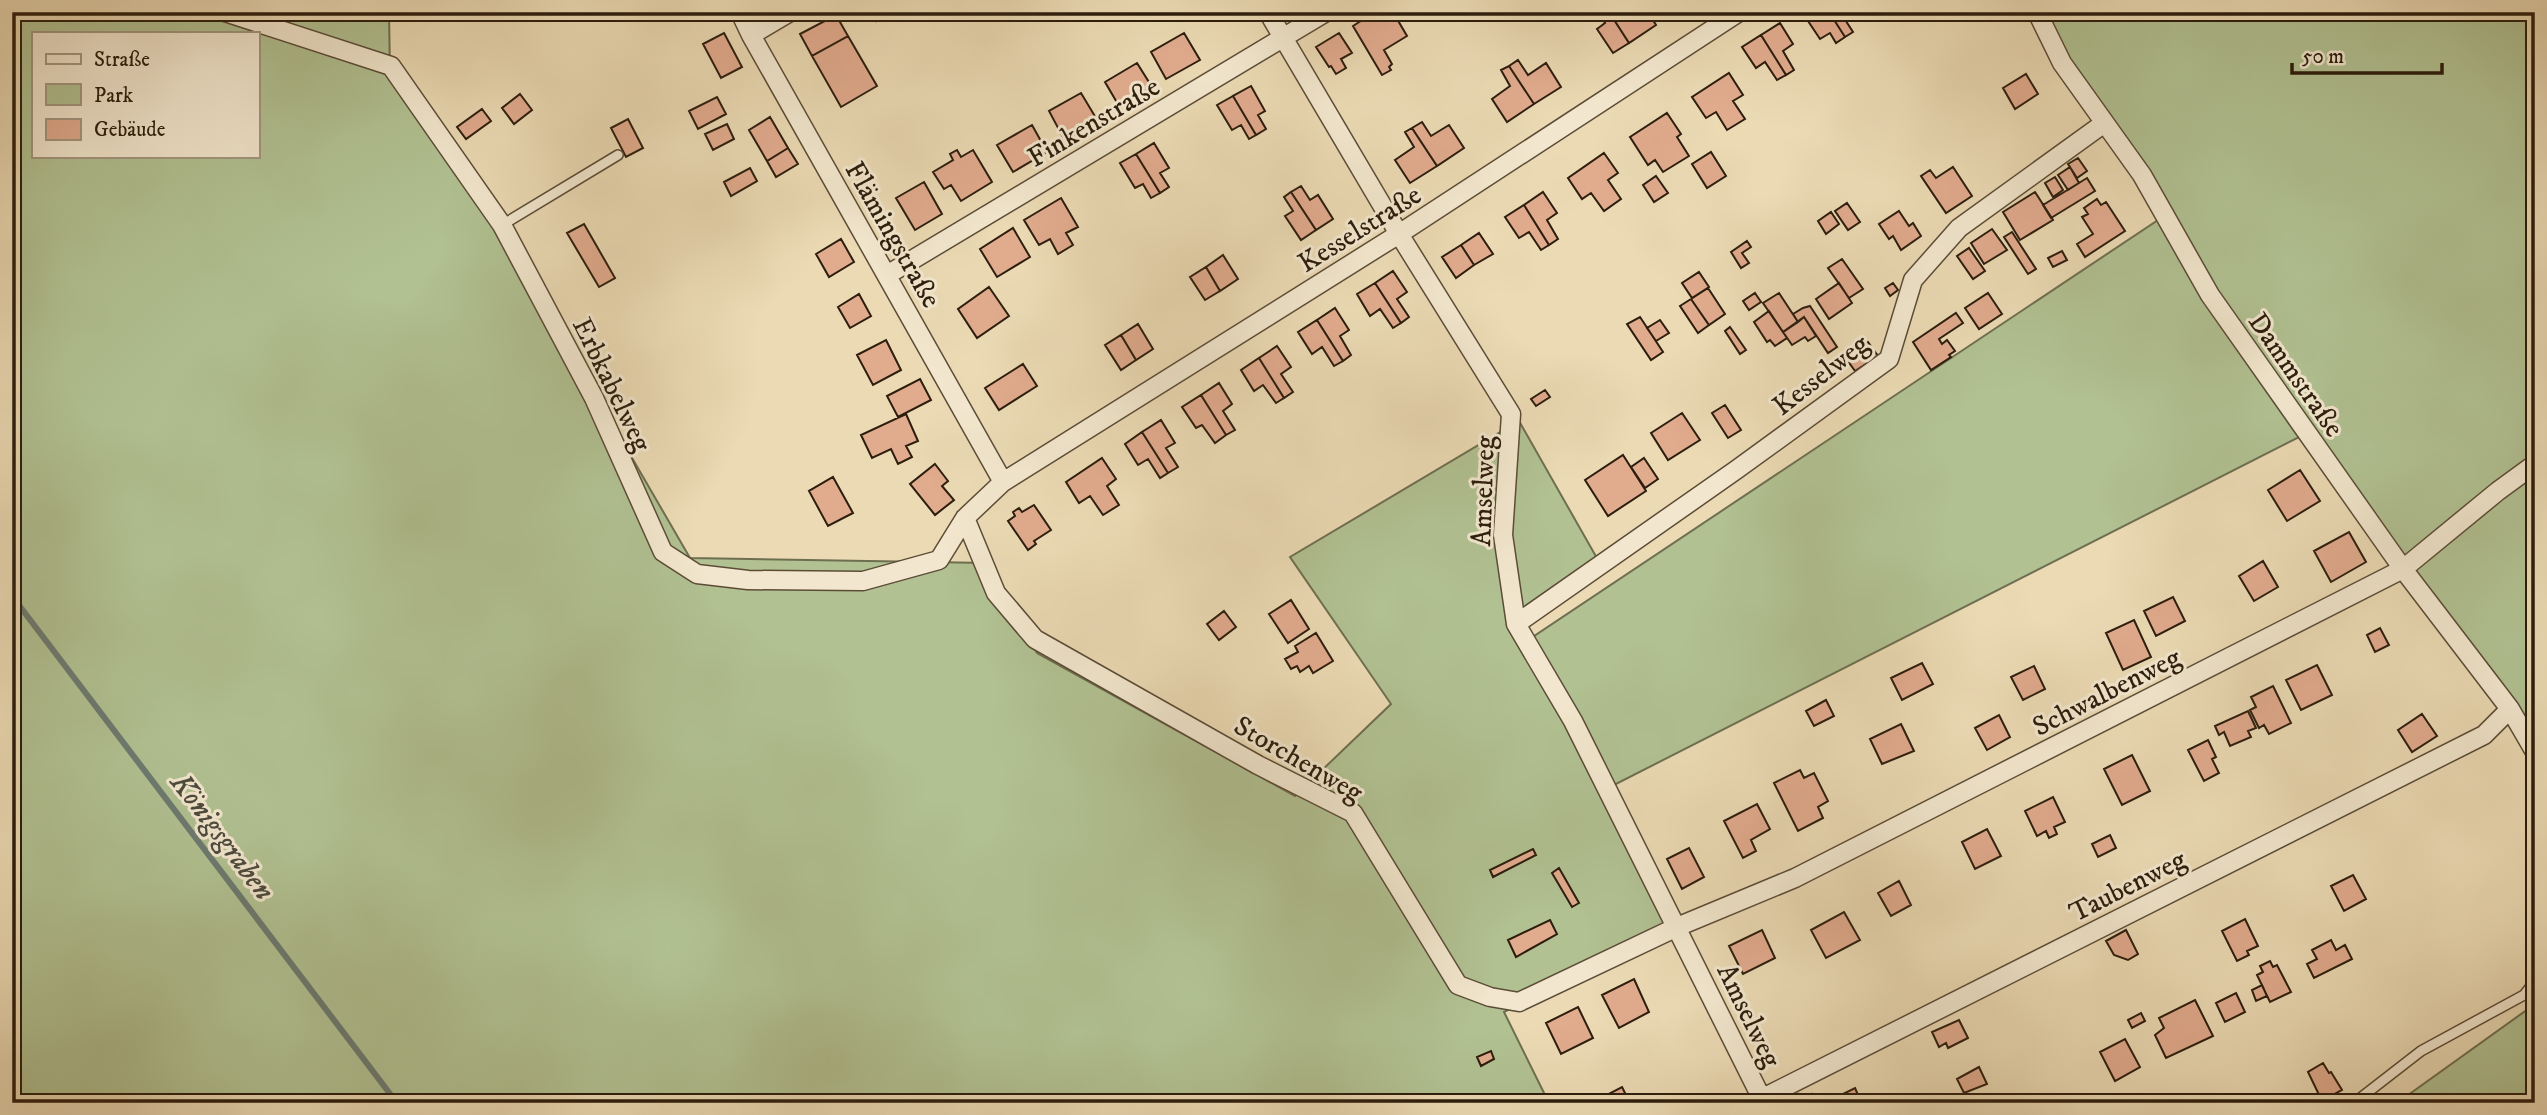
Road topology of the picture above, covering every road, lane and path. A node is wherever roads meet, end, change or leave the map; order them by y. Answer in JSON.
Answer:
{"nodes":[{"id":1,"x":225,"y":12,"type":"edge"},
{"id":2,"x":740,"y":12,"type":"edge"},
{"id":3,"x":790,"y":12,"type":"edge"},
{"id":4,"x":1268,"y":12,"type":"edge"},
{"id":5,"x":1326,"y":12,"type":"edge"},
{"id":6,"x":1738,"y":12,"type":"edge"},
{"id":7,"x":2037,"y":12,"type":"edge"},
{"id":8,"x":751,"y":35,"type":"junction"},
{"id":9,"x":1284,"y":38,"type":"junction"},
{"id":10,"x":2104,"y":124,"type":"junction"},
{"id":11,"x":618,"y":155,"type":"dead end"},
{"id":12,"x":502,"y":225,"type":"junction"},
{"id":13,"x":1399,"y":234,"type":"junction"},
{"id":14,"x":887,"y":275,"type":"junction"},
{"id":15,"x":2535,"y":464,"type":"edge"},
{"id":16,"x":1003,"y":482,"type":"junction"},
{"id":17,"x":965,"y":518,"type":"junction"},
{"id":18,"x":2403,"y":569,"type":"junction"},
{"id":19,"x":1516,"y":624,"type":"junction"},
{"id":20,"x":2510,"y":709,"type":"junction"},
{"id":21,"x":2535,"y":752,"type":"edge"},
{"id":22,"x":1677,"y":926,"type":"junction"},
{"id":23,"x":2535,"y":981,"type":"edge"},
{"id":24,"x":1763,"y":1101,"type":"edge"},
{"id":25,"x":2354,"y":1103,"type":"edge"}],
"edges":[{"from":1,"to":12,"type":"street","name":"Erbkabelweg"},
{"from":2,"to":8,"type":"street","name":"Flämingstraße"},
{"from":3,"to":8,"type":"street"},
{"from":4,"to":9,"type":"street","name":"Amselweg"},
{"from":5,"to":9,"type":"street","name":"Finkenstraße"},
{"from":6,"to":13,"type":"street","name":"Kesselstraße"},
{"from":7,"to":10,"type":"street","name":"Dammstraße"},
{"from":8,"to":14,"type":"street","name":"Flämingstraße"},
{"from":9,"to":13,"type":"street","name":"Amselweg"},
{"from":9,"to":14,"type":"street","name":"Finkenstraße"},
{"from":10,"to":18,"type":"street","name":"Dammstraße"},
{"from":10,"to":19,"type":"street","name":"Kesselweg"},
{"from":11,"to":12,"type":"lane"},
{"from":12,"to":17,"type":"street","name":"Erbkabelweg"},
{"from":13,"to":16,"type":"street","name":"Kesselstraße"},
{"from":13,"to":19,"type":"street","name":"Amselweg"},
{"from":14,"to":16,"type":"street","name":"Flämingstraße"},
{"from":15,"to":18,"type":"street","name":"Schwalbenweg"},
{"from":16,"to":17,"type":"street","name":"Erbkabelweg"},
{"from":17,"to":22,"type":"street","name":"Storchenweg"},
{"from":18,"to":20,"type":"street","name":"Dammstraße"},
{"from":18,"to":22,"type":"street","name":"Schwalbenweg"},
{"from":19,"to":22,"type":"street","name":"Amselweg"},
{"from":20,"to":21,"type":"street","name":"Dammstraße"},
{"from":20,"to":24,"type":"street","name":"Taubenweg"},
{"from":22,"to":24,"type":"street","name":"Amselweg"},
{"from":23,"to":25,"type":"lane"}]}
